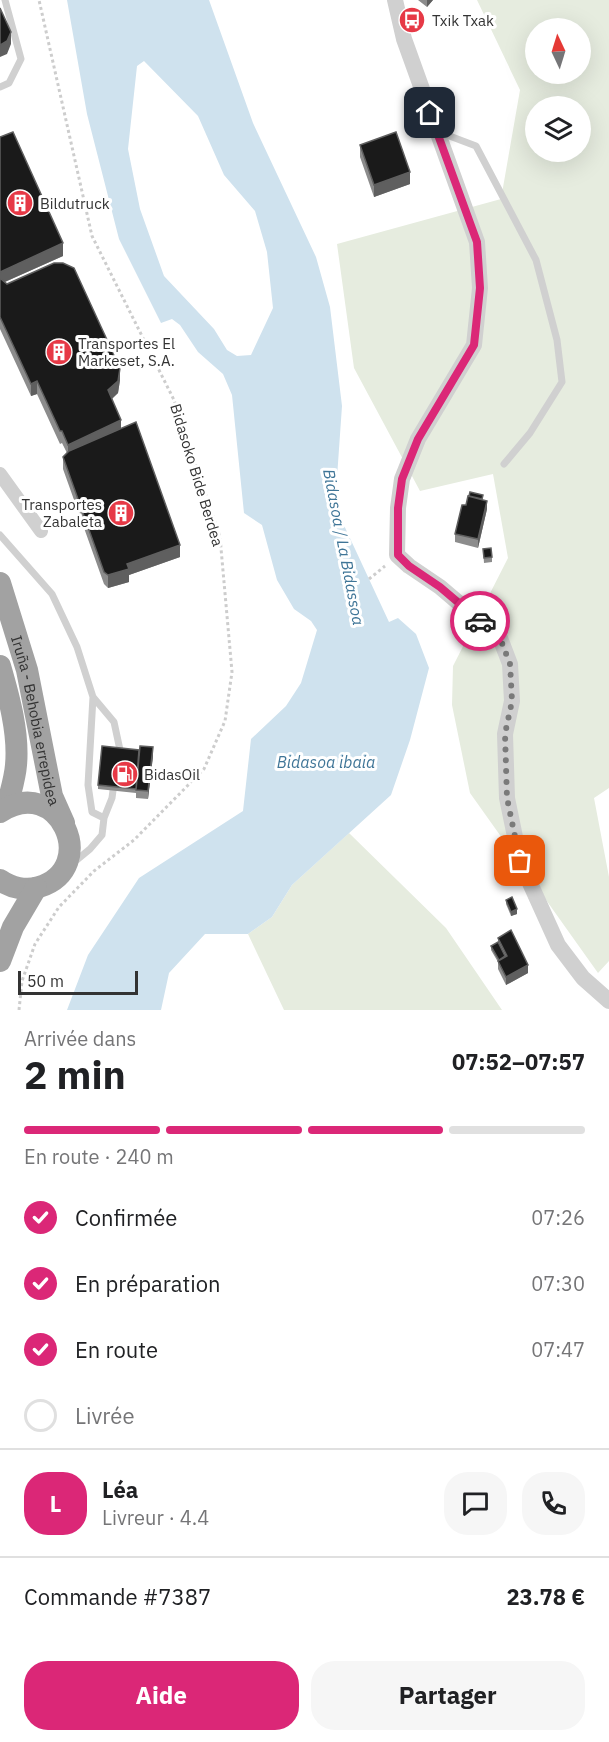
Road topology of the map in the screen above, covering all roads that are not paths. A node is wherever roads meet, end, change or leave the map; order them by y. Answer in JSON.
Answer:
{"nodes":[{"id":1,"x":5,"y":0,"type":"edge"},
{"id":2,"x":395,"y":0,"type":"edge"},
{"id":3,"x":0,"y":87,"type":"edge"},
{"id":4,"x":437,"y":131,"type":"junction"},
{"id":5,"x":504,"y":464,"type":"dead end"},
{"id":6,"x":0,"y":474,"type":"edge"},
{"id":7,"x":41,"y":531,"type":"dead end"},
{"id":8,"x":0,"y":535,"type":"edge"},
{"id":9,"x":0,"y":583,"type":"edge"},
{"id":10,"x":0,"y":666,"type":"edge"},
{"id":11,"x":93,"y":697,"type":"junction"},
{"id":12,"x":117,"y":769,"type":"edge"},
{"id":13,"x":115,"y":779,"type":"edge"},
{"id":14,"x":4,"y":809,"type":"edge"},
{"id":15,"x":104,"y":818,"type":"junction"},
{"id":16,"x":64,"y":823,"type":"junction"},
{"id":17,"x":59,"y":874,"type":"junction"},
{"id":18,"x":0,"y":880,"type":"edge"},
{"id":19,"x":36,"y":888,"type":"junction"},
{"id":20,"x":0,"y":961,"type":"edge"},
{"id":21,"x":609,"y":1001,"type":"edge"}],
"edges":[{"from":1,"to":3,"type":"lane"},
{"from":2,"to":4,"type":"street"},
{"from":4,"to":5,"type":"lane"},
{"from":4,"to":21,"type":"street"},
{"from":6,"to":7,"type":"street"},
{"from":8,"to":11,"type":"lane"},
{"from":9,"to":16,"type":"highway","name":"Iruña - Behobia errepidea"},
{"from":10,"to":14,"type":"highway","name":"Iruña - Behobia errepidea"},
{"from":11,"to":12,"type":"lane"},
{"from":11,"to":15,"type":"lane"},
{"from":13,"to":15,"type":"lane"},
{"from":14,"to":16,"type":"highway"},
{"from":15,"to":17,"type":"lane"},
{"from":16,"to":17,"type":"highway","name":"Iruña - Behobia errepidea"},
{"from":17,"to":19,"type":"highway"},
{"from":18,"to":19,"type":"highway"},
{"from":19,"to":20,"type":"highway"}]}
